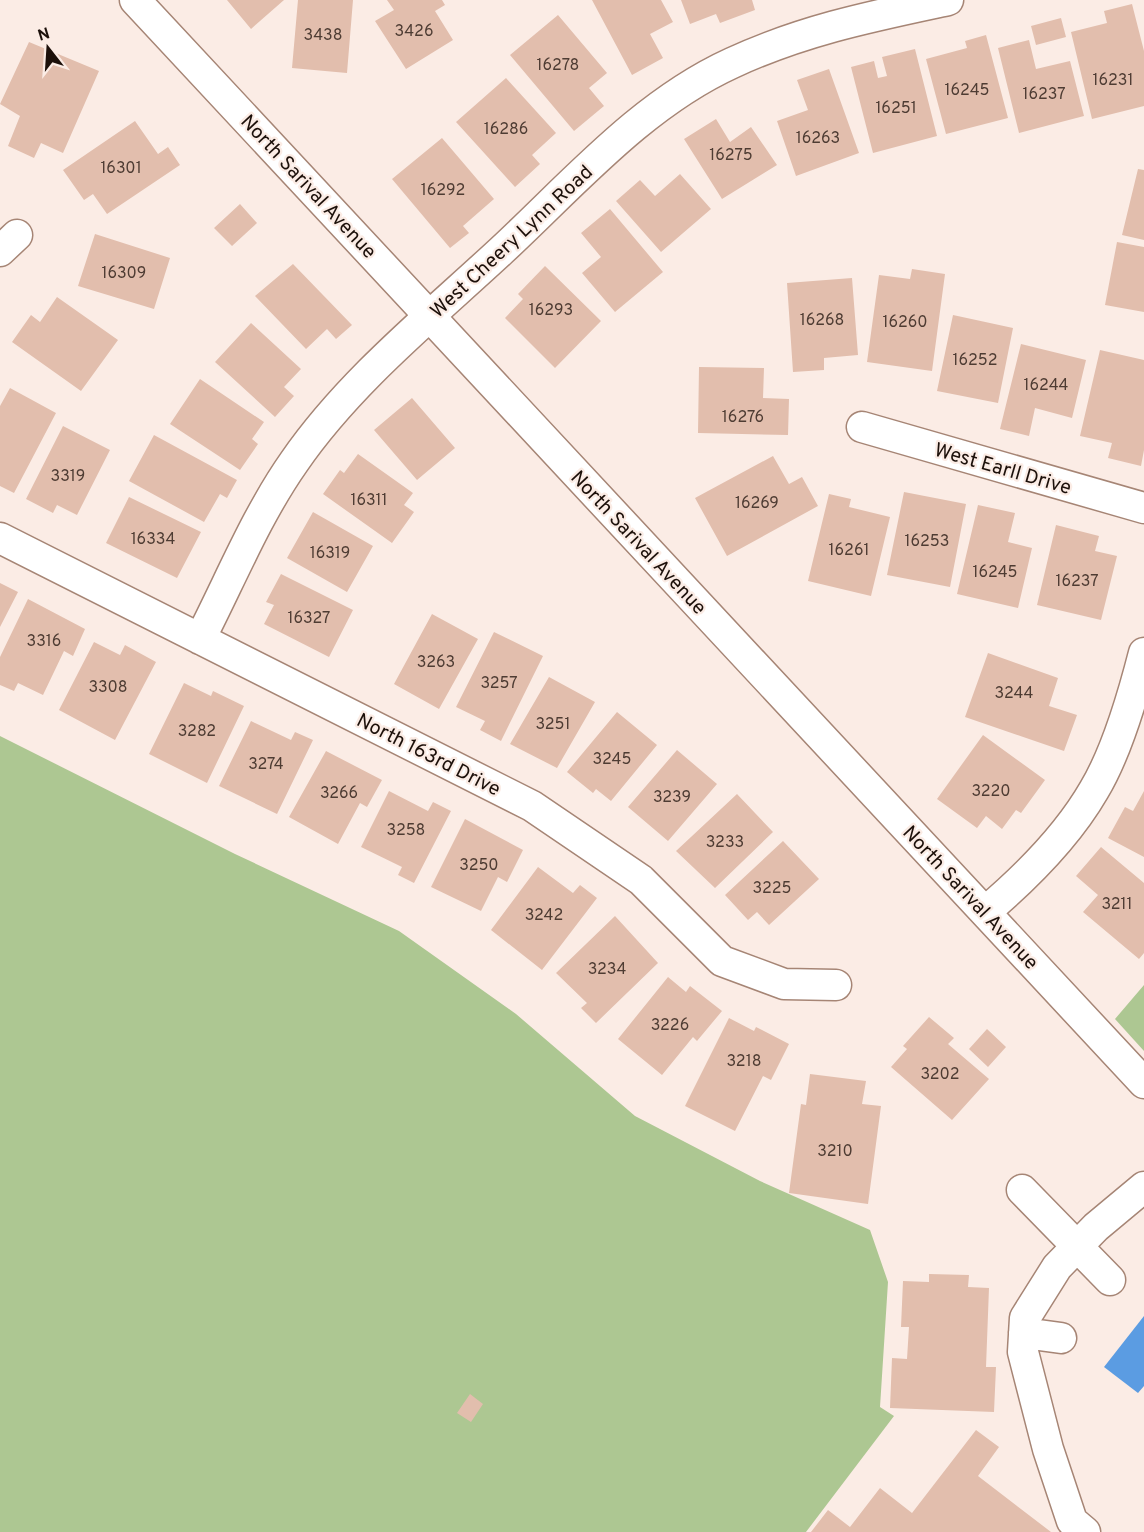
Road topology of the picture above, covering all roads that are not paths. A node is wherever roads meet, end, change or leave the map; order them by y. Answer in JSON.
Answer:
{"nodes":[{"id":1,"x":135,"y":0,"type":"edge"},
{"id":2,"x":948,"y":0,"type":"edge"},
{"id":3,"x":430,"y":316,"type":"junction"},
{"id":4,"x":862,"y":428,"type":"dead end"},
{"id":5,"x":1144,"y":508,"type":"edge"},
{"id":6,"x":0,"y":538,"type":"edge"},
{"id":7,"x":200,"y":639,"type":"junction"},
{"id":8,"x":1144,"y":653,"type":"edge"},
{"id":9,"x":985,"y":912,"type":"junction"},
{"id":10,"x":836,"y":985,"type":"dead end"},
{"id":11,"x":1144,"y":1083,"type":"edge"},
{"id":12,"x":1144,"y":1186,"type":"edge"},
{"id":13,"x":1022,"y":1190,"type":"dead end"},
{"id":14,"x":1076,"y":1247,"type":"junction"},
{"id":15,"x":1110,"y":1280,"type":"dead end"},
{"id":16,"x":1024,"y":1333,"type":"junction"},
{"id":17,"x":1060,"y":1338,"type":"dead end"},
{"id":18,"x":1085,"y":1532,"type":"edge"}],
"edges":[{"from":1,"to":3,"type":"street","name":"North Sarival Avenue"},
{"from":2,"to":3,"type":"street","name":"West Cheery Lynn Road"},
{"from":3,"to":7,"type":"street","name":"West Cheery Lynn Road"},
{"from":3,"to":9,"type":"street","name":"North Sarival Avenue"},
{"from":4,"to":5,"type":"street","name":"West Earll Drive"},
{"from":6,"to":7,"type":"street","name":"North 163rd Drive"},
{"from":7,"to":10,"type":"street","name":"North 163rd Drive"},
{"from":8,"to":9,"type":"street"},
{"from":9,"to":11,"type":"street","name":"North Sarival Avenue"},
{"from":12,"to":14,"type":"street"},
{"from":13,"to":14,"type":"street"},
{"from":14,"to":15,"type":"street"},
{"from":14,"to":16,"type":"street"},
{"from":16,"to":17,"type":"street"},
{"from":16,"to":18,"type":"street"}]}
